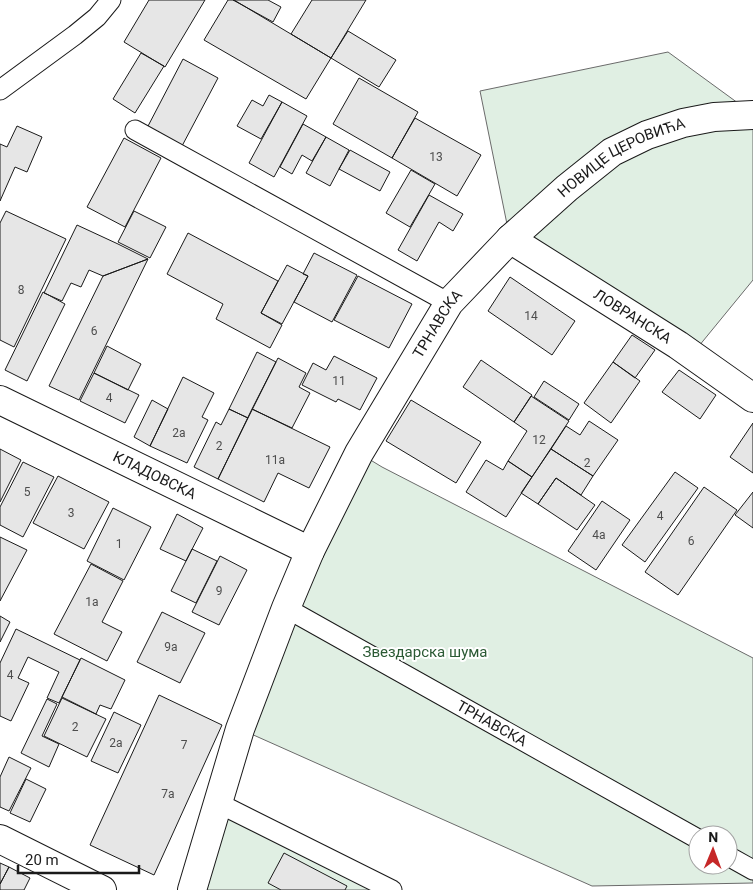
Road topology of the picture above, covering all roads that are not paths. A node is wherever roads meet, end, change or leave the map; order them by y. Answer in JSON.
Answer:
{"nodes":[{"id":1,"x":111,"y":0,"type":"edge"},
{"id":2,"x":0,"y":90,"type":"edge"},
{"id":3,"x":753,"y":116,"type":"edge"},
{"id":4,"x":134,"y":130,"type":"dead end"},
{"id":5,"x":510,"y":239,"type":"junction"},
{"id":6,"x":449,"y":303,"type":"junction"},
{"id":7,"x":753,"y":398,"type":"edge"},
{"id":8,"x":0,"y":400,"type":"edge"},
{"id":9,"x":310,"y":551,"type":"junction"},
{"id":10,"x":286,"y":608,"type":"junction"},
{"id":11,"x":218,"y":803,"type":"junction"},
{"id":12,"x":688,"y":833,"type":"edge"},
{"id":13,"x":0,"y":839,"type":"edge"},
{"id":14,"x":738,"y":862,"type":"edge"},
{"id":15,"x":753,"y":870,"type":"edge"},
{"id":16,"x":102,"y":890,"type":"edge"},
{"id":17,"x":192,"y":890,"type":"edge"},
{"id":18,"x":392,"y":890,"type":"edge"}],
"edges":[{"from":1,"to":2,"type":"lane"},
{"from":3,"to":5,"type":"street","name":"НОВИЦЕ ЦЕРОВИЋА"},
{"from":4,"to":6,"type":"lane"},
{"from":5,"to":6,"type":"street","name":"ТРНАВСКА"},
{"from":5,"to":7,"type":"street","name":"ЛОВРАНСКА"},
{"from":6,"to":9,"type":"street","name":"ТРНАВСКА"},
{"from":8,"to":9,"type":"street","name":"КЛАДОВСКА"},
{"from":9,"to":10,"type":"street","name":"ТРНАВСКА"},
{"from":10,"to":11,"type":"street","name":"ТРНАВСКА"},
{"from":10,"to":12,"type":"lane","name":"ТРНАВСКА"},
{"from":11,"to":17,"type":"street","name":"ТРНАВСКА"},
{"from":11,"to":18,"type":"lane"},
{"from":13,"to":16,"type":"street"},
{"from":14,"to":15,"type":"lane"}]}
